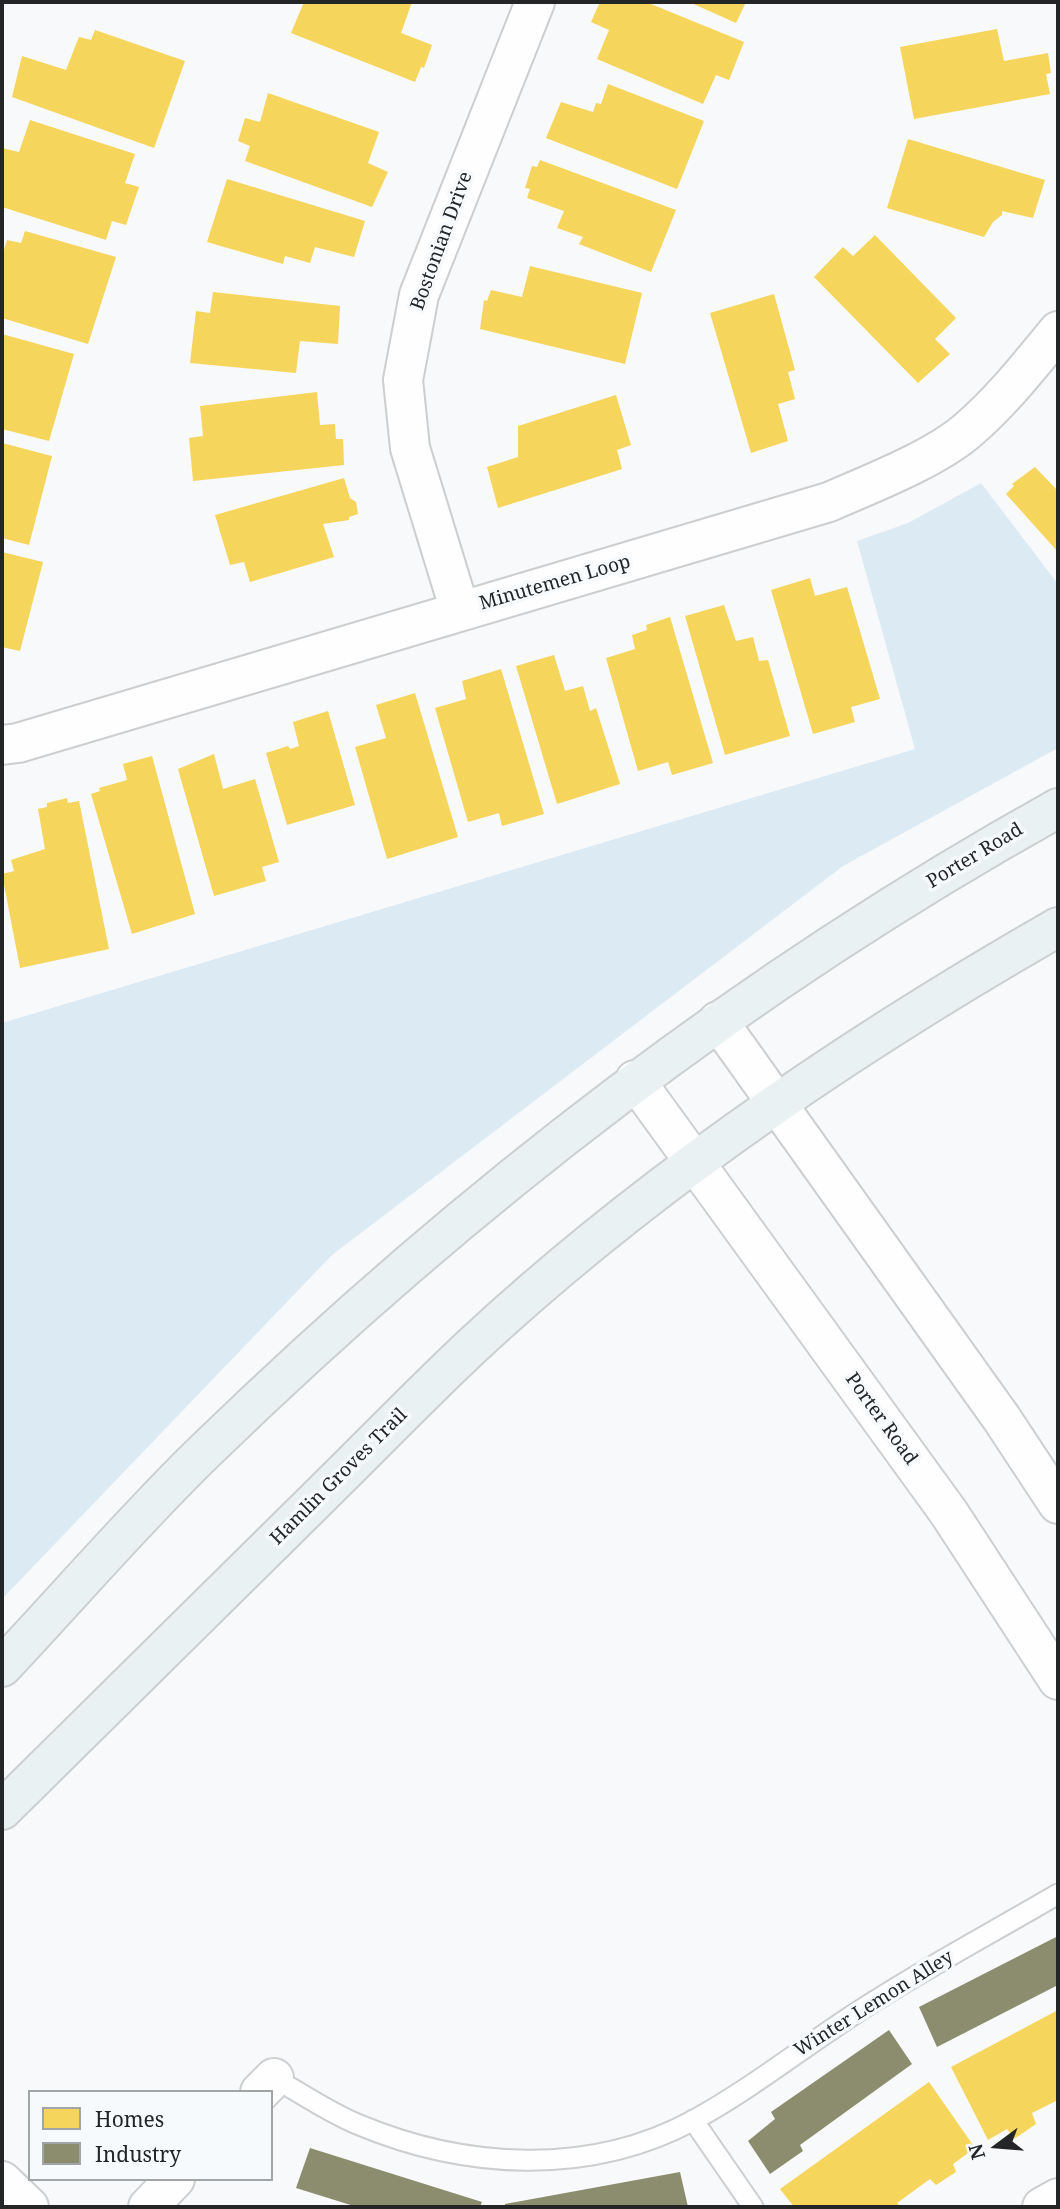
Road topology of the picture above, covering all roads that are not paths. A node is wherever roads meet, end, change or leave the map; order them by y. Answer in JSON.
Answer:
{"nodes":[{"id":1,"x":535,"y":2,"type":"edge"},
{"id":2,"x":1058,"y":331,"type":"edge"},
{"id":3,"x":460,"y":611,"type":"junction"},
{"id":4,"x":2,"y":745,"type":"edge"},
{"id":5,"x":1058,"y":807,"type":"edge"},
{"id":6,"x":1058,"y":928,"type":"edge"},
{"id":7,"x":718,"y":1021,"type":"junction"},
{"id":8,"x":635,"y":1080,"type":"junction"},
{"id":9,"x":778,"y":1104,"type":"junction"},
{"id":10,"x":695,"y":1164,"type":"junction"},
{"id":11,"x":1058,"y":1504,"type":"edge"},
{"id":12,"x":2,"y":1667,"type":"edge"},
{"id":13,"x":1058,"y":1681,"type":"edge"},
{"id":14,"x":2,"y":1810,"type":"edge"},
{"id":15,"x":1058,"y":1895,"type":"edge"},
{"id":16,"x":267,"y":2085,"type":"edge"},
{"id":17,"x":693,"y":2120,"type":"junction"},
{"id":18,"x":2,"y":2181,"type":"edge"},
{"id":19,"x":174,"y":2181,"type":"edge"},
{"id":20,"x":1058,"y":2198,"type":"edge"},
{"id":21,"x":29,"y":2207,"type":"edge"},
{"id":22,"x":148,"y":2207,"type":"edge"},
{"id":23,"x":753,"y":2207,"type":"edge"},
{"id":24,"x":1042,"y":2207,"type":"edge"}],
"edges":[{"from":1,"to":3,"type":"street","name":"Bostonian Drive"},
{"from":2,"to":3,"type":"street","name":"Minutemen Loop"},
{"from":3,"to":4,"type":"street","name":"Minutemen Loop"},
{"from":5,"to":7,"type":"main road","name":"Porter Road"},
{"from":6,"to":9,"type":"main road"},
{"from":7,"to":8,"type":"main road","name":"Porter Road"},
{"from":7,"to":9,"type":"street"},
{"from":8,"to":10,"type":"street","name":"Porter Road"},
{"from":8,"to":12,"type":"main road"},
{"from":9,"to":10,"type":"main road"},
{"from":9,"to":11,"type":"street"},
{"from":10,"to":13,"type":"street","name":"Porter Road"},
{"from":10,"to":14,"type":"main road","name":"Hamlin Groves Trail"},
{"from":15,"to":17,"type":"lane","name":"Winter Lemon Alley"},
{"from":16,"to":17,"type":"lane","name":"Winter Lemon Alley"},
{"from":17,"to":23,"type":"lane"},
{"from":18,"to":21,"type":"street"},
{"from":19,"to":22,"type":"street"},
{"from":20,"to":24,"type":"street"}]}
